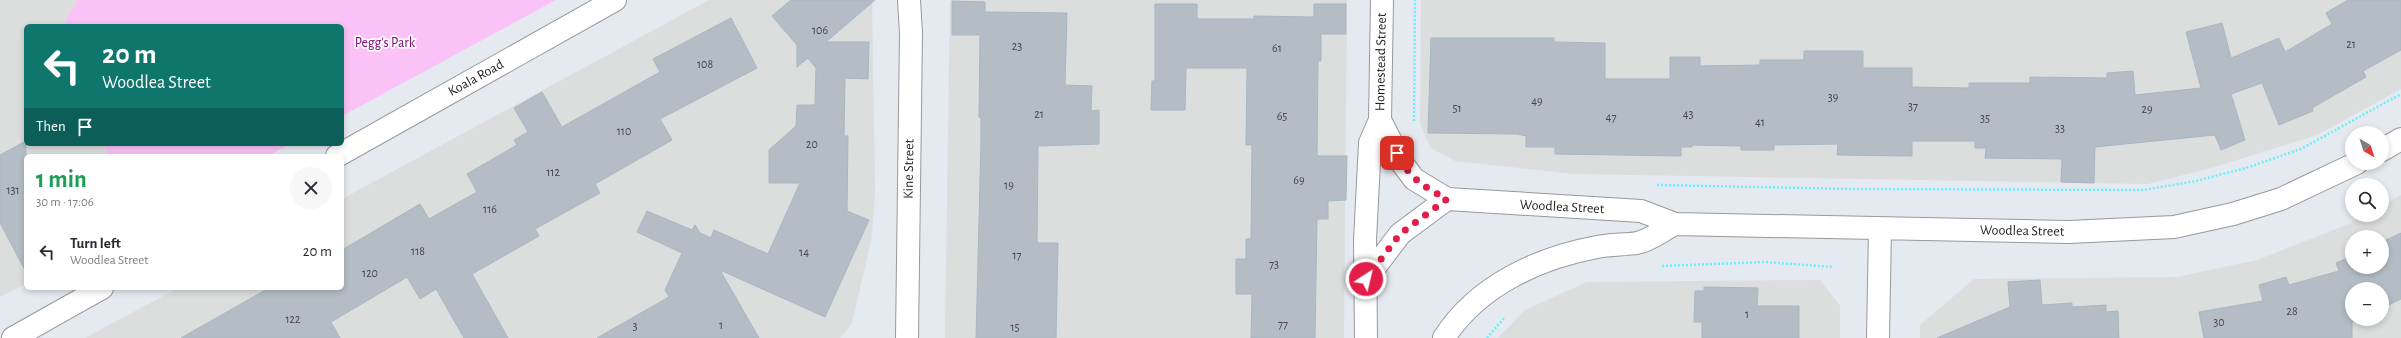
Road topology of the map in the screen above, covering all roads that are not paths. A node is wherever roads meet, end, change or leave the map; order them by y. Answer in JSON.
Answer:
{"nodes":[{"id":1,"x":615,"y":0,"type":"edge"},
{"id":2,"x":909,"y":0,"type":"edge"},
{"id":3,"x":1382,"y":0,"type":"edge"},
{"id":4,"x":1380,"y":120,"type":"junction"},
{"id":5,"x":2401,"y":139,"type":"edge"},
{"id":6,"x":2389,"y":146,"type":"edge"},
{"id":7,"x":341,"y":154,"type":"edge"},
{"id":8,"x":2345,"y":169,"type":"edge"},
{"id":9,"x":1447,"y":199,"type":"junction"},
{"id":10,"x":1675,"y":224,"type":"junction"},
{"id":11,"x":1880,"y":229,"type":"junction"},
{"id":12,"x":1366,"y":279,"type":"junction"},
{"id":13,"x":98,"y":290,"type":"edge"},
{"id":14,"x":13,"y":338,"type":"edge"},
{"id":15,"x":907,"y":338,"type":"edge"},
{"id":16,"x":1366,"y":338,"type":"edge"},
{"id":17,"x":1444,"y":338,"type":"edge"},
{"id":18,"x":1878,"y":338,"type":"edge"}],
"edges":[{"from":1,"to":7,"type":"street","name":"Koala Road"},
{"from":2,"to":15,"type":"street","name":"Kine Street"},
{"from":3,"to":4,"type":"street","name":"Homestead Street"},
{"from":4,"to":9,"type":"street","name":"Woodlea Street"},
{"from":4,"to":12,"type":"street","name":"Homestead Street"},
{"from":5,"to":6,"type":"street"},
{"from":8,"to":11,"type":"street","name":"Woodlea Street"},
{"from":9,"to":10,"type":"street","name":"Woodlea Street"},
{"from":9,"to":12,"type":"street"},
{"from":10,"to":11,"type":"street","name":"Woodlea Street"},
{"from":10,"to":17,"type":"street","name":"Woodlea Street"},
{"from":11,"to":18,"type":"street"},
{"from":12,"to":16,"type":"street","name":"Homestead Street"},
{"from":13,"to":14,"type":"street"}]}
